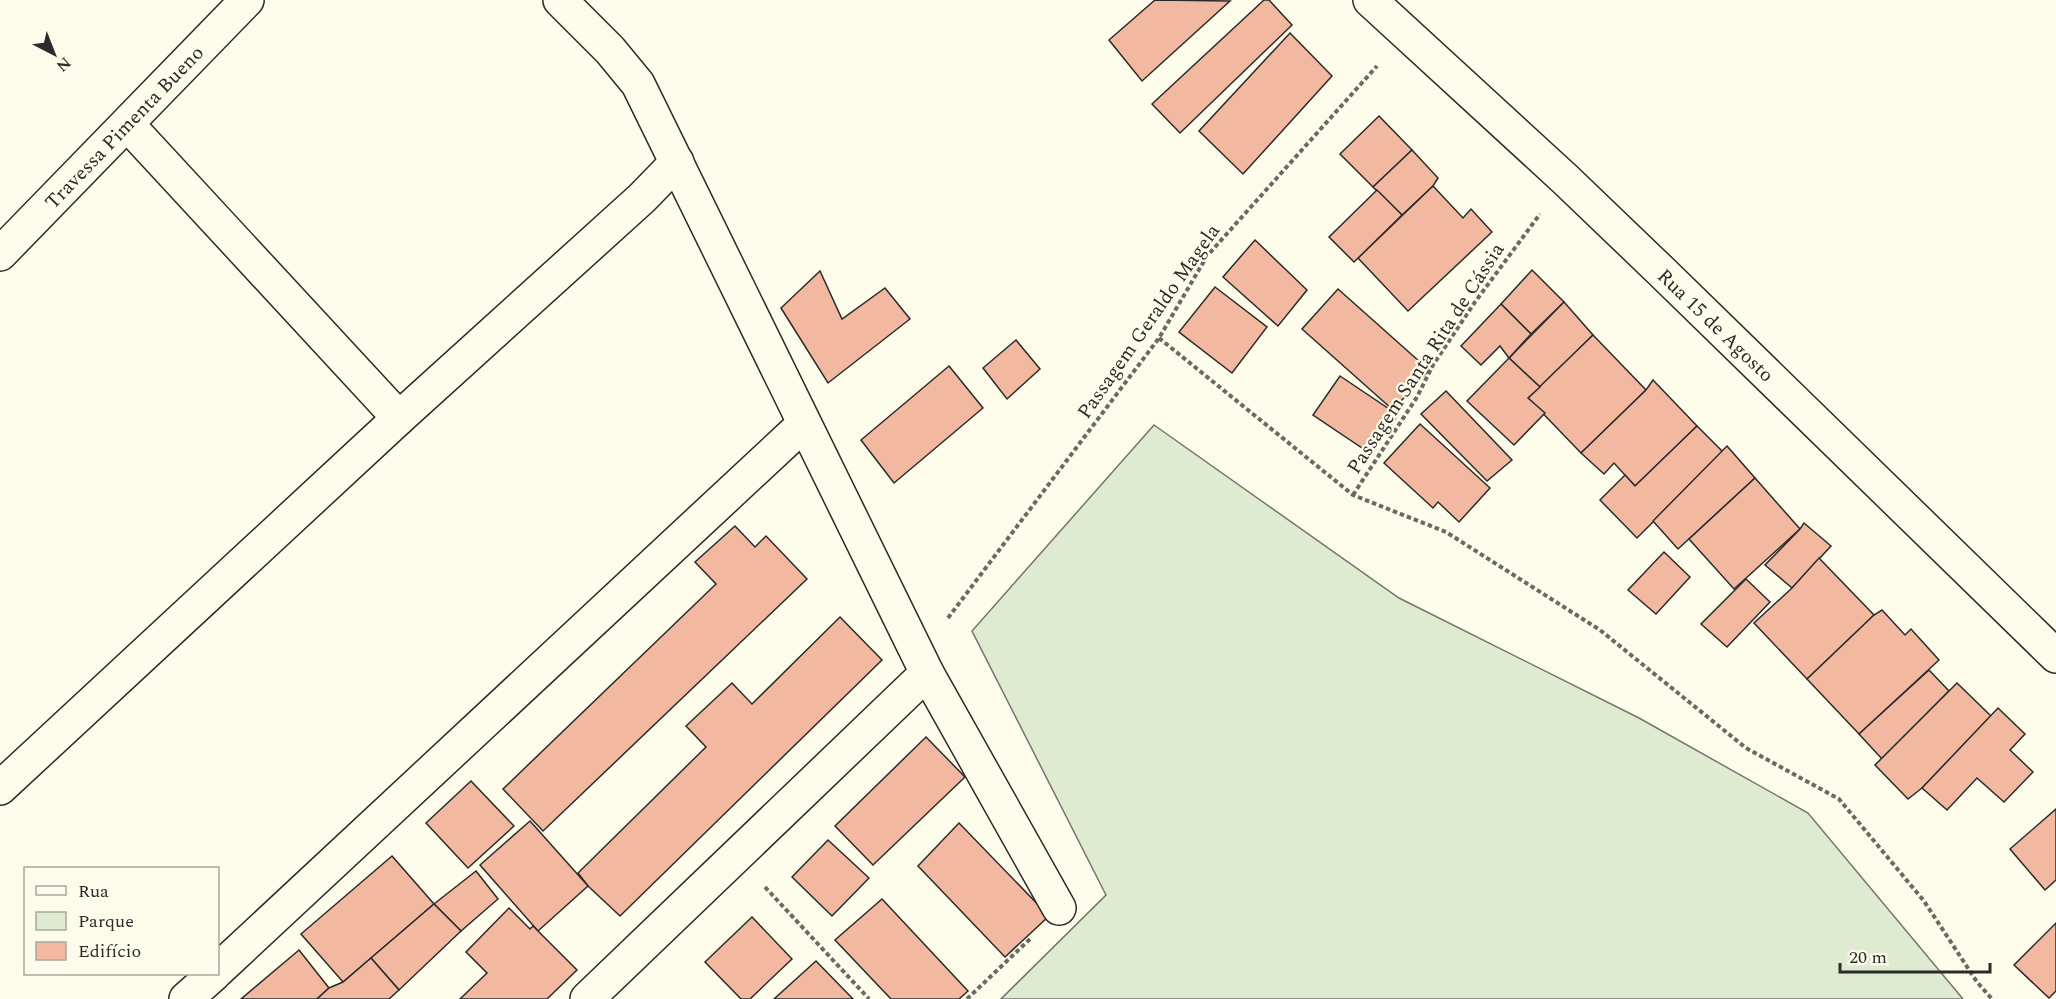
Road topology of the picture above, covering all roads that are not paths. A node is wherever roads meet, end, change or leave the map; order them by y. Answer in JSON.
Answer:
{"nodes":[{"id":1,"x":246,"y":0,"type":"edge"},
{"id":2,"x":560,"y":0,"type":"edge"},
{"id":3,"x":1370,"y":0,"type":"edge"},
{"id":4,"x":128,"y":125,"type":"junction"},
{"id":5,"x":677,"y":162,"type":"junction"},
{"id":6,"x":0,"y":254,"type":"edge"},
{"id":7,"x":399,"y":418,"type":"junction"},
{"id":8,"x":804,"y":424,"type":"junction"},
{"id":9,"x":2056,"y":656,"type":"edge"},
{"id":10,"x":927,"y":673,"type":"junction"},
{"id":11,"x":0,"y":788,"type":"edge"},
{"id":12,"x":1059,"y":908,"type":"dead end"},
{"id":13,"x":219,"y":969,"type":"edge"},
{"id":14,"x":213,"y":975,"type":"edge"},
{"id":15,"x":186,"y":999,"type":"edge"},
{"id":16,"x":587,"y":999,"type":"edge"}],
"edges":[{"from":1,"to":4,"type":"street","name":"Travessa Pimenta Bueno"},
{"from":2,"to":5,"type":"street"},
{"from":3,"to":9,"type":"street","name":"Rua 15 de Agosto"},
{"from":4,"to":6,"type":"street","name":"Travessa Pimenta Bueno"},
{"from":4,"to":7,"type":"street"},
{"from":5,"to":7,"type":"street"},
{"from":5,"to":8,"type":"street"},
{"from":7,"to":11,"type":"street"},
{"from":8,"to":10,"type":"street"},
{"from":8,"to":13,"type":"street"},
{"from":10,"to":12,"type":"street"},
{"from":10,"to":16,"type":"street"},
{"from":14,"to":15,"type":"street"}]}
